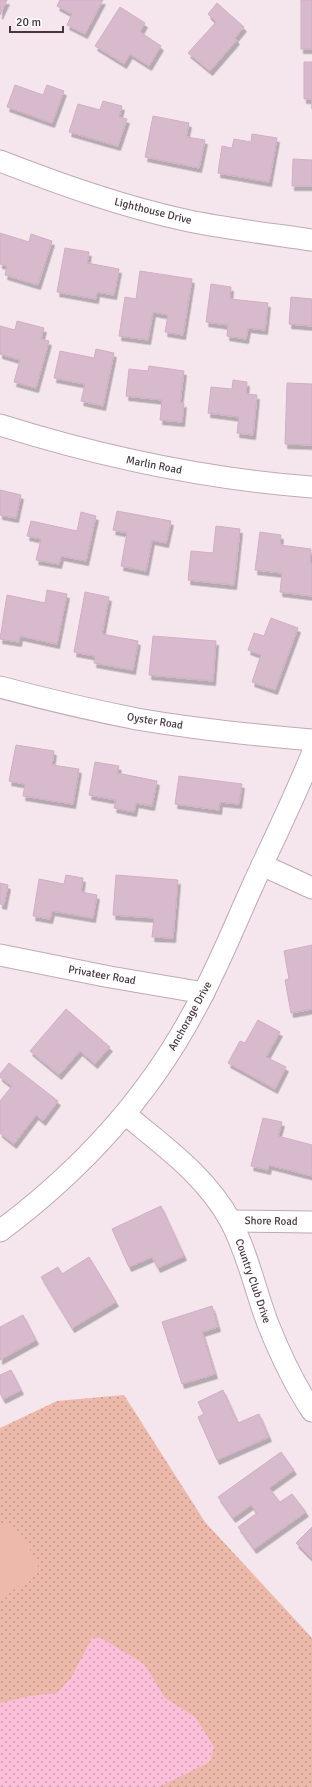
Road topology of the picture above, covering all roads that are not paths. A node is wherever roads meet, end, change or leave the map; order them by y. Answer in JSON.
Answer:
{"nodes":[{"id":1,"x":0,"y":161,"type":"edge"},
{"id":2,"x":312,"y":240,"type":"edge"},
{"id":3,"x":0,"y":425,"type":"edge"},
{"id":4,"x":312,"y":487,"type":"edge"},
{"id":5,"x":0,"y":687,"type":"edge"},
{"id":6,"x":312,"y":740,"type":"edge"},
{"id":7,"x":312,"y":754,"type":"edge"},
{"id":8,"x":262,"y":865,"type":"junction"},
{"id":9,"x":312,"y":888,"type":"edge"},
{"id":10,"x":0,"y":955,"type":"edge"},
{"id":11,"x":204,"y":993,"type":"junction"},
{"id":12,"x":125,"y":1114,"type":"junction"},
{"id":13,"x":231,"y":1220,"type":"junction"},
{"id":14,"x":312,"y":1222,"type":"edge"},
{"id":15,"x":0,"y":1231,"type":"edge"},
{"id":16,"x":312,"y":1411,"type":"edge"}],
"edges":[{"from":1,"to":2,"type":"street","name":"Lighthouse Drive"},
{"from":3,"to":4,"type":"street","name":"Marlin Road"},
{"from":5,"to":6,"type":"street","name":"Oyster Road"},
{"from":7,"to":8,"type":"street","name":"Anchorage Drive"},
{"from":8,"to":9,"type":"street"},
{"from":8,"to":11,"type":"street","name":"Anchorage Drive"},
{"from":10,"to":11,"type":"street","name":"Privateer Road"},
{"from":11,"to":12,"type":"street","name":"Anchorage Drive"},
{"from":12,"to":13,"type":"street","name":"Country Club Drive"},
{"from":12,"to":15,"type":"street","name":"Anchorage Drive"},
{"from":13,"to":14,"type":"street","name":"Shore Road"},
{"from":13,"to":16,"type":"street","name":"Country Club Drive"}]}
